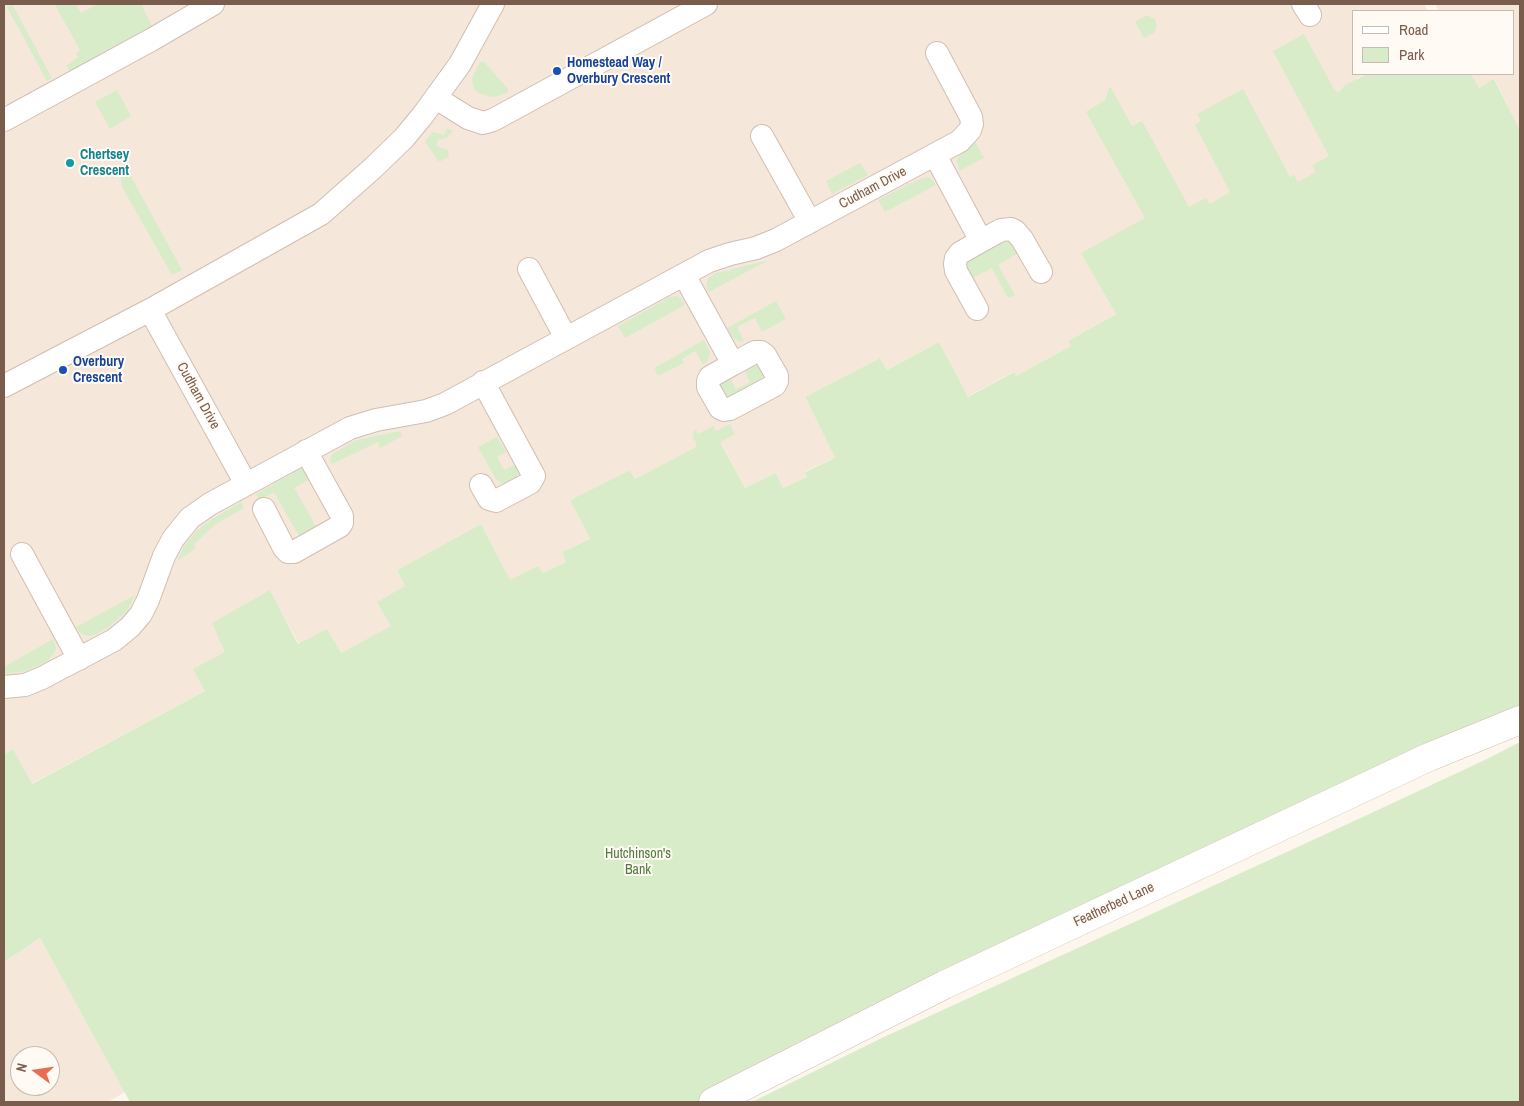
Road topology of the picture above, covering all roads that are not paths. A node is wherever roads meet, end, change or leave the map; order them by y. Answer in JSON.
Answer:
{"nodes":[{"id":1,"x":213,"y":4,"type":"edge"},
{"id":2,"x":493,"y":4,"type":"edge"},
{"id":3,"x":706,"y":4,"type":"edge"},
{"id":4,"x":937,"y":53,"type":"dead end"},
{"id":5,"x":436,"y":98,"type":"junction"},
{"id":6,"x":4,"y":120,"type":"edge"},
{"id":7,"x":762,"y":136,"type":"dead end"},
{"id":8,"x":935,"y":155,"type":"junction"},
{"id":9,"x":810,"y":222,"type":"junction"},
{"id":10,"x":981,"y":240,"type":"junction"},
{"id":11,"x":529,"y":269,"type":"dead end"},
{"id":12,"x":1041,"y":272,"type":"dead end"},
{"id":13,"x":684,"y":275,"type":"junction"},
{"id":14,"x":977,"y":309,"type":"dead end"},
{"id":15,"x":150,"y":310,"type":"junction"},
{"id":16,"x":566,"y":338,"type":"junction"},
{"id":17,"x":733,"y":364,"type":"dead end"},
{"id":18,"x":483,"y":382,"type":"junction"},
{"id":19,"x":4,"y":386,"type":"edge"},
{"id":20,"x":306,"y":451,"type":"junction"},
{"id":21,"x":246,"y":484,"type":"junction"},
{"id":22,"x":481,"y":485,"type":"dead end"},
{"id":23,"x":264,"y":509,"type":"dead end"},
{"id":24,"x":22,"y":554,"type":"dead end"},
{"id":25,"x":79,"y":659,"type":"junction"},
{"id":26,"x":4,"y":687,"type":"edge"},
{"id":27,"x":1520,"y":720,"type":"edge"},
{"id":28,"x":713,"y":1102,"type":"edge"}],
"edges":[{"from":1,"to":6,"type":"street"},
{"from":2,"to":5,"type":"street"},
{"from":3,"to":5,"type":"street"},
{"from":4,"to":8,"type":"street","name":"Cudham Drive"},
{"from":5,"to":15,"type":"street"},
{"from":7,"to":9,"type":"street"},
{"from":8,"to":9,"type":"street","name":"Cudham Drive"},
{"from":8,"to":10,"type":"street"},
{"from":9,"to":13,"type":"street","name":"Cudham Drive"},
{"from":10,"to":12,"type":"street"},
{"from":10,"to":14,"type":"street"},
{"from":11,"to":16,"type":"street"},
{"from":13,"to":16,"type":"street","name":"Cudham Drive"},
{"from":13,"to":17,"type":"street"},
{"from":15,"to":19,"type":"street"},
{"from":15,"to":21,"type":"street","name":"Cudham Drive"},
{"from":16,"to":18,"type":"street","name":"Cudham Drive"},
{"from":18,"to":20,"type":"street","name":"Cudham Drive"},
{"from":18,"to":22,"type":"street"},
{"from":20,"to":21,"type":"street","name":"Cudham Drive"},
{"from":20,"to":23,"type":"street"},
{"from":21,"to":25,"type":"street","name":"Cudham Drive"},
{"from":24,"to":25,"type":"street"},
{"from":25,"to":26,"type":"street","name":"Cudham Drive"},
{"from":27,"to":28,"type":"street","name":"Featherbed Lane"}]}
